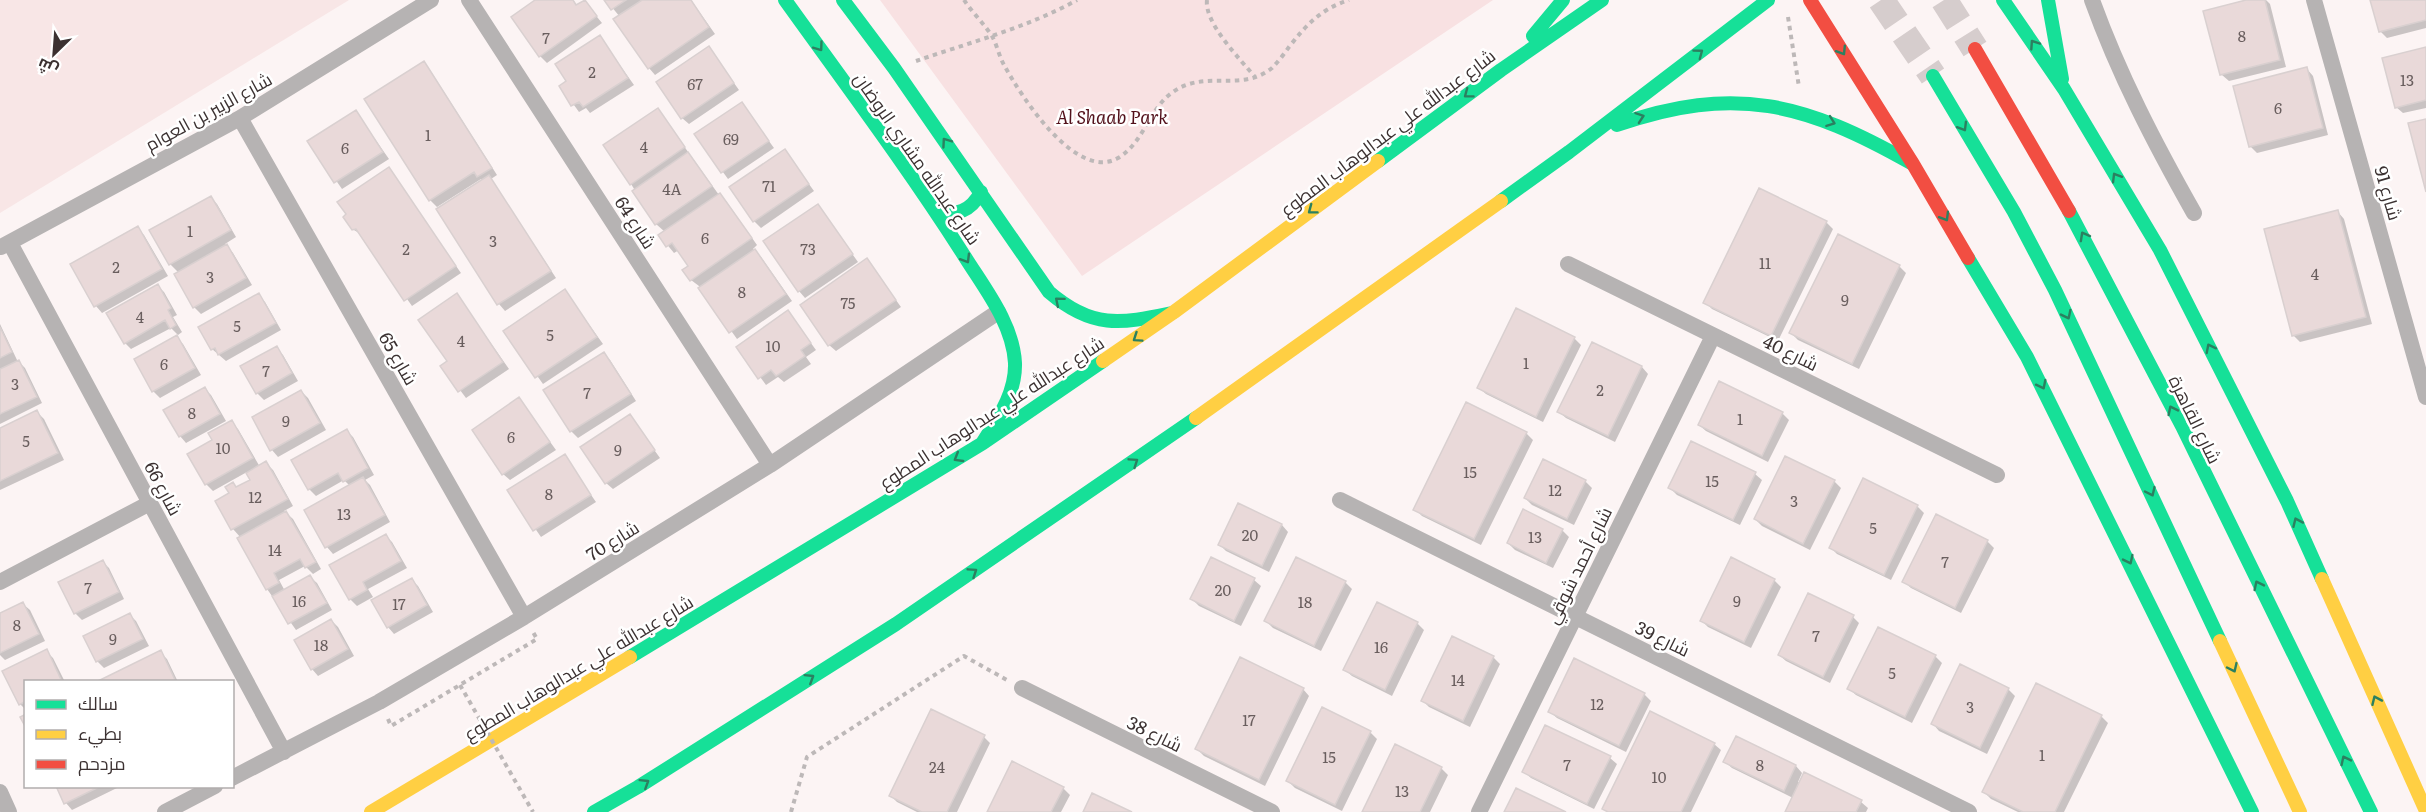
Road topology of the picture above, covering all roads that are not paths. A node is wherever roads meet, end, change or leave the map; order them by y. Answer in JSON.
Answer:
{"nodes":[{"id":1,"x":431,"y":0,"type":"edge"},
{"id":2,"x":469,"y":0,"type":"edge"},
{"id":3,"x":785,"y":0,"type":"edge"},
{"id":4,"x":843,"y":0,"type":"edge"},
{"id":5,"x":1563,"y":0,"type":"edge"},
{"id":6,"x":1602,"y":0,"type":"edge"},
{"id":7,"x":1768,"y":0,"type":"edge"},
{"id":8,"x":1810,"y":0,"type":"edge"},
{"id":9,"x":2003,"y":0,"type":"edge"},
{"id":10,"x":2048,"y":0,"type":"edge"},
{"id":11,"x":2092,"y":0,"type":"edge"},
{"id":12,"x":2314,"y":0,"type":"edge"},
{"id":13,"x":1976,"y":49,"type":"tunnel mouth"},
{"id":14,"x":1501,"y":70,"type":"junction"},
{"id":15,"x":1933,"y":76,"type":"tunnel mouth"},
{"id":16,"x":2064,"y":89,"type":"junction"},
{"id":17,"x":240,"y":118,"type":"junction"},
{"id":18,"x":1569,"y":152,"type":"junction"},
{"id":19,"x":1913,"y":164,"type":"junction"},
{"id":20,"x":981,"y":192,"type":"junction"},
{"id":21,"x":936,"y":210,"type":"junction"},
{"id":22,"x":2194,"y":213,"type":"dead end"},
{"id":23,"x":5,"y":245,"type":"edge"},
{"id":24,"x":1568,"y":264,"type":"dead end"},
{"id":25,"x":998,"y":312,"type":"junction"},
{"id":26,"x":1174,"y":312,"type":"junction"},
{"id":27,"x":1713,"y":336,"type":"junction"},
{"id":28,"x":2426,"y":397,"type":"edge"},
{"id":29,"x":983,"y":442,"type":"junction"},
{"id":30,"x":770,"y":465,"type":"junction"},
{"id":31,"x":1997,"y":475,"type":"dead end"},
{"id":32,"x":1340,"y":500,"type":"dead end"},
{"id":33,"x":150,"y":503,"type":"junction"},
{"id":34,"x":0,"y":582,"type":"edge"},
{"id":35,"x":1575,"y":616,"type":"junction"},
{"id":36,"x":524,"y":617,"type":"junction"},
{"id":37,"x":1022,"y":688,"type":"road end"},
{"id":38,"x":284,"y":752,"type":"junction"},
{"id":39,"x":234,"y":777,"type":"edge"},
{"id":40,"x":211,"y":788,"type":"edge"},
{"id":41,"x":0,"y":792,"type":"edge"},
{"id":42,"x":2426,"y":811,"type":"edge"},
{"id":43,"x":9,"y":812,"type":"edge"},
{"id":44,"x":165,"y":812,"type":"edge"},
{"id":45,"x":371,"y":812,"type":"edge"},
{"id":46,"x":594,"y":812,"type":"edge"},
{"id":47,"x":1272,"y":812,"type":"edge"},
{"id":48,"x":1479,"y":812,"type":"edge"},
{"id":49,"x":1969,"y":812,"type":"edge"},
{"id":50,"x":2252,"y":812,"type":"edge"},
{"id":51,"x":2300,"y":812,"type":"edge"},
{"id":52,"x":2371,"y":812,"type":"edge"}],
"edges":[{"from":1,"to":17,"type":"street","name":"شارع الزبير بن العوام"},
{"from":2,"to":30,"type":"street","name":"شارع 64"},
{"from":3,"to":21,"type":"main road","name":"شارع عبدالله مشاري الروضان","one_way":true},
{"from":20,"to":4,"type":"main road","name":"شارع عبدالله مشاري الروضان","one_way":true},
{"from":5,"to":14,"type":"main road"},
{"from":6,"to":14,"type":"main road","name":"شارع عبدالله علي عبدالوهاب المطوع"},
{"from":18,"to":7,"type":"main road","one_way":true},
{"from":8,"to":19,"type":"main road","one_way":true},
{"from":16,"to":9,"type":"main road","one_way":true},
{"from":10,"to":16,"type":"main road"},
{"from":11,"to":22,"type":"street"},
{"from":12,"to":28,"type":"street","name":"شارع 91"},
{"from":52,"to":13,"type":"main road","name":"شارع القاهرة","one_way":true},
{"from":14,"to":26,"type":"main road","name":"شارع عبدالله علي عبدالوهاب المطوع","one_way":true},
{"from":15,"to":51,"type":"main road","one_way":true},
{"from":42,"to":16,"type":"main road","one_way":true},
{"from":17,"to":23,"type":"street","name":"شارع الزبير بن العوام"},
{"from":17,"to":36,"type":"street","name":"شارع 65"},
{"from":18,"to":19,"type":"main road","one_way":true},
{"from":46,"to":18,"type":"main road","one_way":true},
{"from":19,"to":50,"type":"main road","one_way":true},
{"from":20,"to":21,"type":"main road"},
{"from":26,"to":20,"type":"main road","name":"شارع عبدالله مشاري الروضان","one_way":true},
{"from":21,"to":25,"type":"main road","name":"شارع عبدالله مشاري الروضان","one_way":true},
{"from":23,"to":33,"type":"street","name":"شارع 66"},
{"from":24,"to":27,"type":"street","name":"شارع 40"},
{"from":25,"to":29,"type":"main road","name":"شارع عبدالله مشاري الروضان"},
{"from":25,"to":30,"type":"street","name":"شارع 70"},
{"from":26,"to":29,"type":"main road","name":"شارع عبدالله علي عبدالوهاب المطوع","one_way":true},
{"from":27,"to":31,"type":"street","name":"شارع 40"},
{"from":27,"to":35,"type":"street","name":"شارع أحمد شوقي"},
{"from":29,"to":45,"type":"main road","name":"شارع عبدالله علي عبدالوهاب المطوع","one_way":true},
{"from":30,"to":36,"type":"street","name":"شارع 70"},
{"from":32,"to":35,"type":"street","name":"شارع 39"},
{"from":33,"to":34,"type":"street"},
{"from":33,"to":38,"type":"street","name":"شارع 66"},
{"from":35,"to":48,"type":"street","name":"شارع أحمد شوقي"},
{"from":35,"to":49,"type":"street","name":"شارع 39"},
{"from":36,"to":38,"type":"street","name":"شارع 70"},
{"from":37,"to":47,"type":"street","name":"شارع 38"},
{"from":38,"to":39,"type":"street","name":"شارع 70"},
{"from":40,"to":44,"type":"street"},
{"from":41,"to":43,"type":"street"}]}
